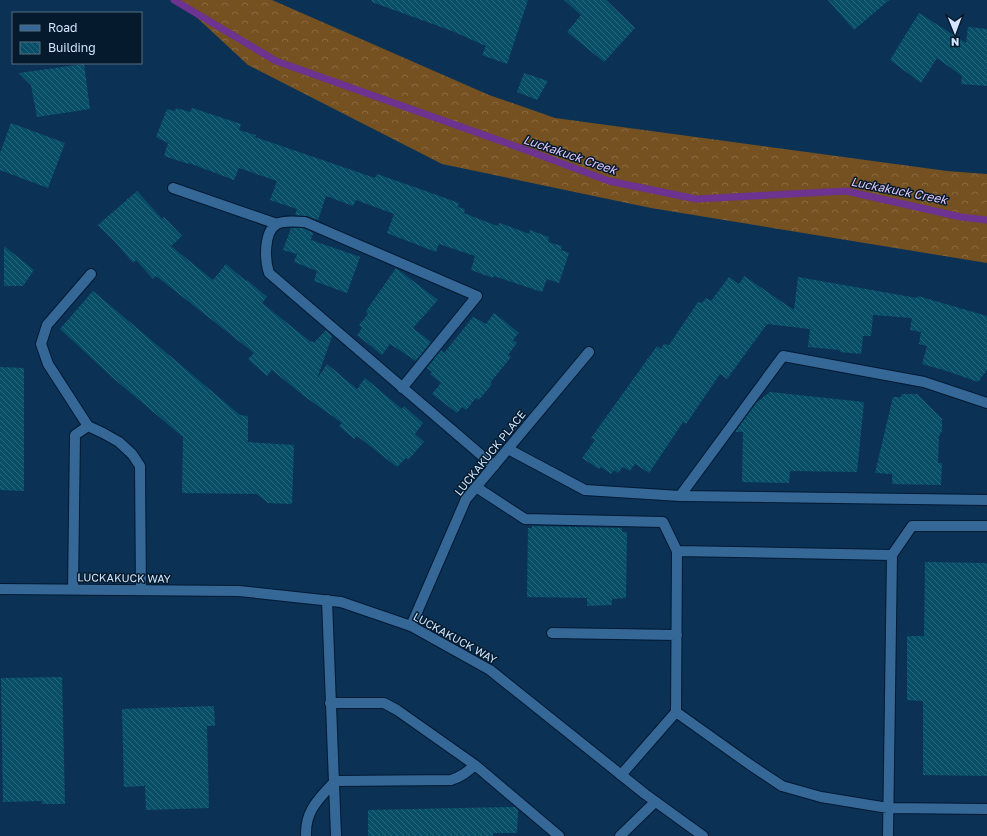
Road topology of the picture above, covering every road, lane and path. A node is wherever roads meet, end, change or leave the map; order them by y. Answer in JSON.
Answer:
{"nodes":[{"id":1,"x":173,"y":188,"type":"dead end"},
{"id":2,"x":277,"y":224,"type":"junction"},
{"id":3,"x":91,"y":274,"type":"dead end"},
{"id":4,"x":589,"y":352,"type":"dead end"},
{"id":5,"x":402,"y":388,"type":"junction"},
{"id":6,"x":987,"y":403,"type":"edge"},
{"id":7,"x":88,"y":426,"type":"junction"},
{"id":8,"x":508,"y":449,"type":"junction"},
{"id":9,"x":494,"y":466,"type":"junction"},
{"id":10,"x":476,"y":487,"type":"junction"},
{"id":11,"x":680,"y":496,"type":"junction"},
{"id":12,"x":987,"y":500,"type":"edge"},
{"id":13,"x":987,"y":526,"type":"edge"},
{"id":14,"x":677,"y":551,"type":"junction"},
{"id":15,"x":892,"y":555,"type":"junction"},
{"id":16,"x":0,"y":589,"type":"edge"},
{"id":17,"x":73,"y":589,"type":"junction"},
{"id":18,"x":141,"y":590,"type":"junction"},
{"id":19,"x":327,"y":600,"type":"junction"},
{"id":20,"x":411,"y":626,"type":"junction"},
{"id":21,"x":552,"y":633,"type":"dead end"},
{"id":22,"x":677,"y":635,"type":"junction"},
{"id":23,"x":330,"y":703,"type":"junction"},
{"id":24,"x":676,"y":712,"type":"junction"},
{"id":25,"x":475,"y":765,"type":"junction"},
{"id":26,"x":621,"y":775,"type":"junction"},
{"id":27,"x":335,"y":781,"type":"junction"},
{"id":28,"x":655,"y":802,"type":"junction"},
{"id":29,"x":888,"y":808,"type":"junction"},
{"id":30,"x":987,"y":809,"type":"edge"},
{"id":31,"x":554,"y":834,"type":"edge"},
{"id":32,"x":306,"y":836,"type":"edge"},
{"id":33,"x":336,"y":836,"type":"edge"},
{"id":34,"x":620,"y":836,"type":"edge"},
{"id":35,"x":702,"y":836,"type":"edge"},
{"id":36,"x":888,"y":836,"type":"edge"}],
"edges":[{"from":1,"to":2,"type":"street"},
{"from":2,"to":5,"type":"street"},
{"from":2,"to":5,"type":"street"},
{"from":3,"to":7,"type":"street"},
{"from":4,"to":8,"type":"street","name":"LUCKAKUCK PLACE"},
{"from":5,"to":9,"type":"street"},
{"from":6,"to":11,"type":"street"},
{"from":7,"to":17,"type":"street"},
{"from":7,"to":18,"type":"street"},
{"from":8,"to":9,"type":"street","name":"LUCKAKUCK PLACE"},
{"from":8,"to":11,"type":"street"},
{"from":9,"to":10,"type":"street","name":"LUCKAKUCK PLACE"},
{"from":10,"to":14,"type":"street"},
{"from":10,"to":20,"type":"street","name":"LUCKAKUCK PLACE"},
{"from":11,"to":12,"type":"street"},
{"from":13,"to":15,"type":"street"},
{"from":14,"to":15,"type":"street"},
{"from":14,"to":22,"type":"street"},
{"from":15,"to":29,"type":"street"},
{"from":16,"to":17,"type":"street","name":"LUCKAKUCK WAY"},
{"from":17,"to":18,"type":"street","name":"LUCKAKUCK WAY"},
{"from":18,"to":19,"type":"street","name":"LUCKAKUCK WAY"},
{"from":19,"to":20,"type":"street","name":"LUCKAKUCK WAY"},
{"from":19,"to":23,"type":"street"},
{"from":20,"to":26,"type":"street","name":"LUCKAKUCK WAY"},
{"from":21,"to":22,"type":"street"},
{"from":22,"to":24,"type":"street"},
{"from":23,"to":25,"type":"street"},
{"from":23,"to":27,"type":"street"},
{"from":24,"to":26,"type":"street"},
{"from":24,"to":29,"type":"street"},
{"from":25,"to":27,"type":"street"},
{"from":25,"to":31,"type":"street"},
{"from":26,"to":28,"type":"street","name":"LUCKAKUCK WAY"},
{"from":27,"to":32,"type":"street"},
{"from":27,"to":33,"type":"street"},
{"from":28,"to":34,"type":"street"},
{"from":28,"to":35,"type":"street","name":"LUCKAKUCK WAY"},
{"from":29,"to":30,"type":"street"},
{"from":29,"to":36,"type":"street"}]}
